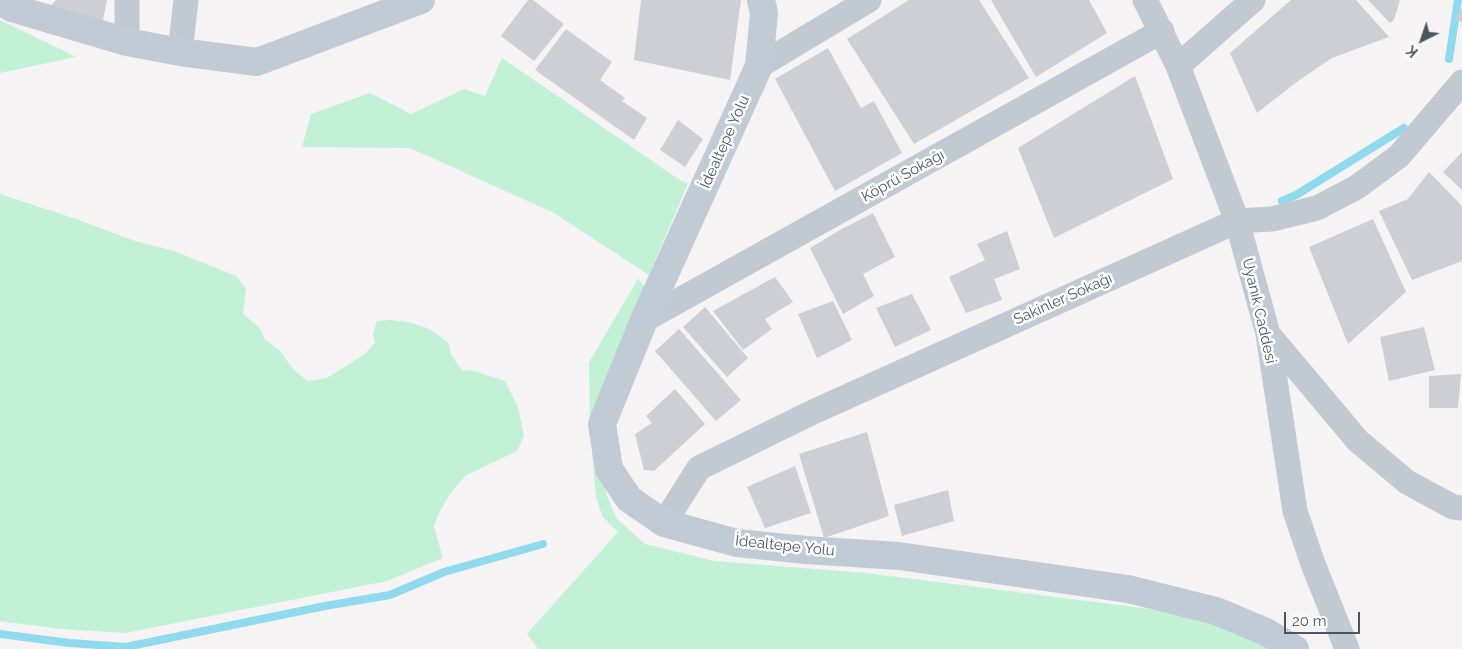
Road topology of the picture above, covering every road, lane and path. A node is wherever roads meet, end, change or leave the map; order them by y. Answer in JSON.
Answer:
{"nodes":[{"id":1,"x":127,"y":0,"type":"edge"},
{"id":2,"x":186,"y":0,"type":"edge"},
{"id":3,"x":421,"y":0,"type":"edge"},
{"id":4,"x":761,"y":0,"type":"edge"},
{"id":5,"x":869,"y":0,"type":"edge"},
{"id":6,"x":1146,"y":0,"type":"edge"},
{"id":7,"x":1253,"y":0,"type":"edge"},
{"id":8,"x":0,"y":1,"type":"edge"},
{"id":9,"x":1162,"y":31,"type":"junction"},
{"id":10,"x":127,"y":42,"type":"junction"},
{"id":11,"x":180,"y":52,"type":"junction"},
{"id":12,"x":759,"y":66,"type":"junction"},
{"id":13,"x":1178,"y":66,"type":"junction"},
{"id":14,"x":1462,"y":82,"type":"edge"},
{"id":15,"x":1237,"y":221,"type":"junction"},
{"id":16,"x":644,"y":320,"type":"junction"},
{"id":17,"x":1268,"y":334,"type":"junction"},
{"id":18,"x":1462,"y":508,"type":"edge"},
{"id":19,"x":664,"y":522,"type":"junction"},
{"id":20,"x":1348,"y":643,"type":"edge"},
{"id":21,"x":1295,"y":649,"type":"edge"}],
"edges":[{"from":1,"to":10,"type":"street"},
{"from":2,"to":11,"type":"street"},
{"from":3,"to":11,"type":"main road"},
{"from":4,"to":12,"type":"main road","name":"İdealtepe Yolu"},
{"from":5,"to":12,"type":"street"},
{"from":6,"to":9,"type":"street","name":"Uyanık Caddesi"},
{"from":7,"to":13,"type":"street"},
{"from":8,"to":10,"type":"main road"},
{"from":9,"to":13,"type":"street","name":"Uyanık Caddesi"},
{"from":9,"to":16,"type":"street","name":"Köprü Sokağı"},
{"from":10,"to":11,"type":"main road"},
{"from":12,"to":16,"type":"main road","name":"İdealtepe Yolu"},
{"from":13,"to":15,"type":"street","name":"Uyanık Caddesi"},
{"from":14,"to":15,"type":"street","name":"Sakinler Sokağı"},
{"from":15,"to":17,"type":"street","name":"Uyanık Caddesi"},
{"from":15,"to":19,"type":"street","name":"Sakinler Sokağı"},
{"from":16,"to":19,"type":"main road","name":"İdealtepe Yolu"},
{"from":17,"to":18,"type":"street"},
{"from":17,"to":20,"type":"street","name":"Uyanık Caddesi"},
{"from":19,"to":21,"type":"main road","name":"İdealtepe Yolu"}]}
